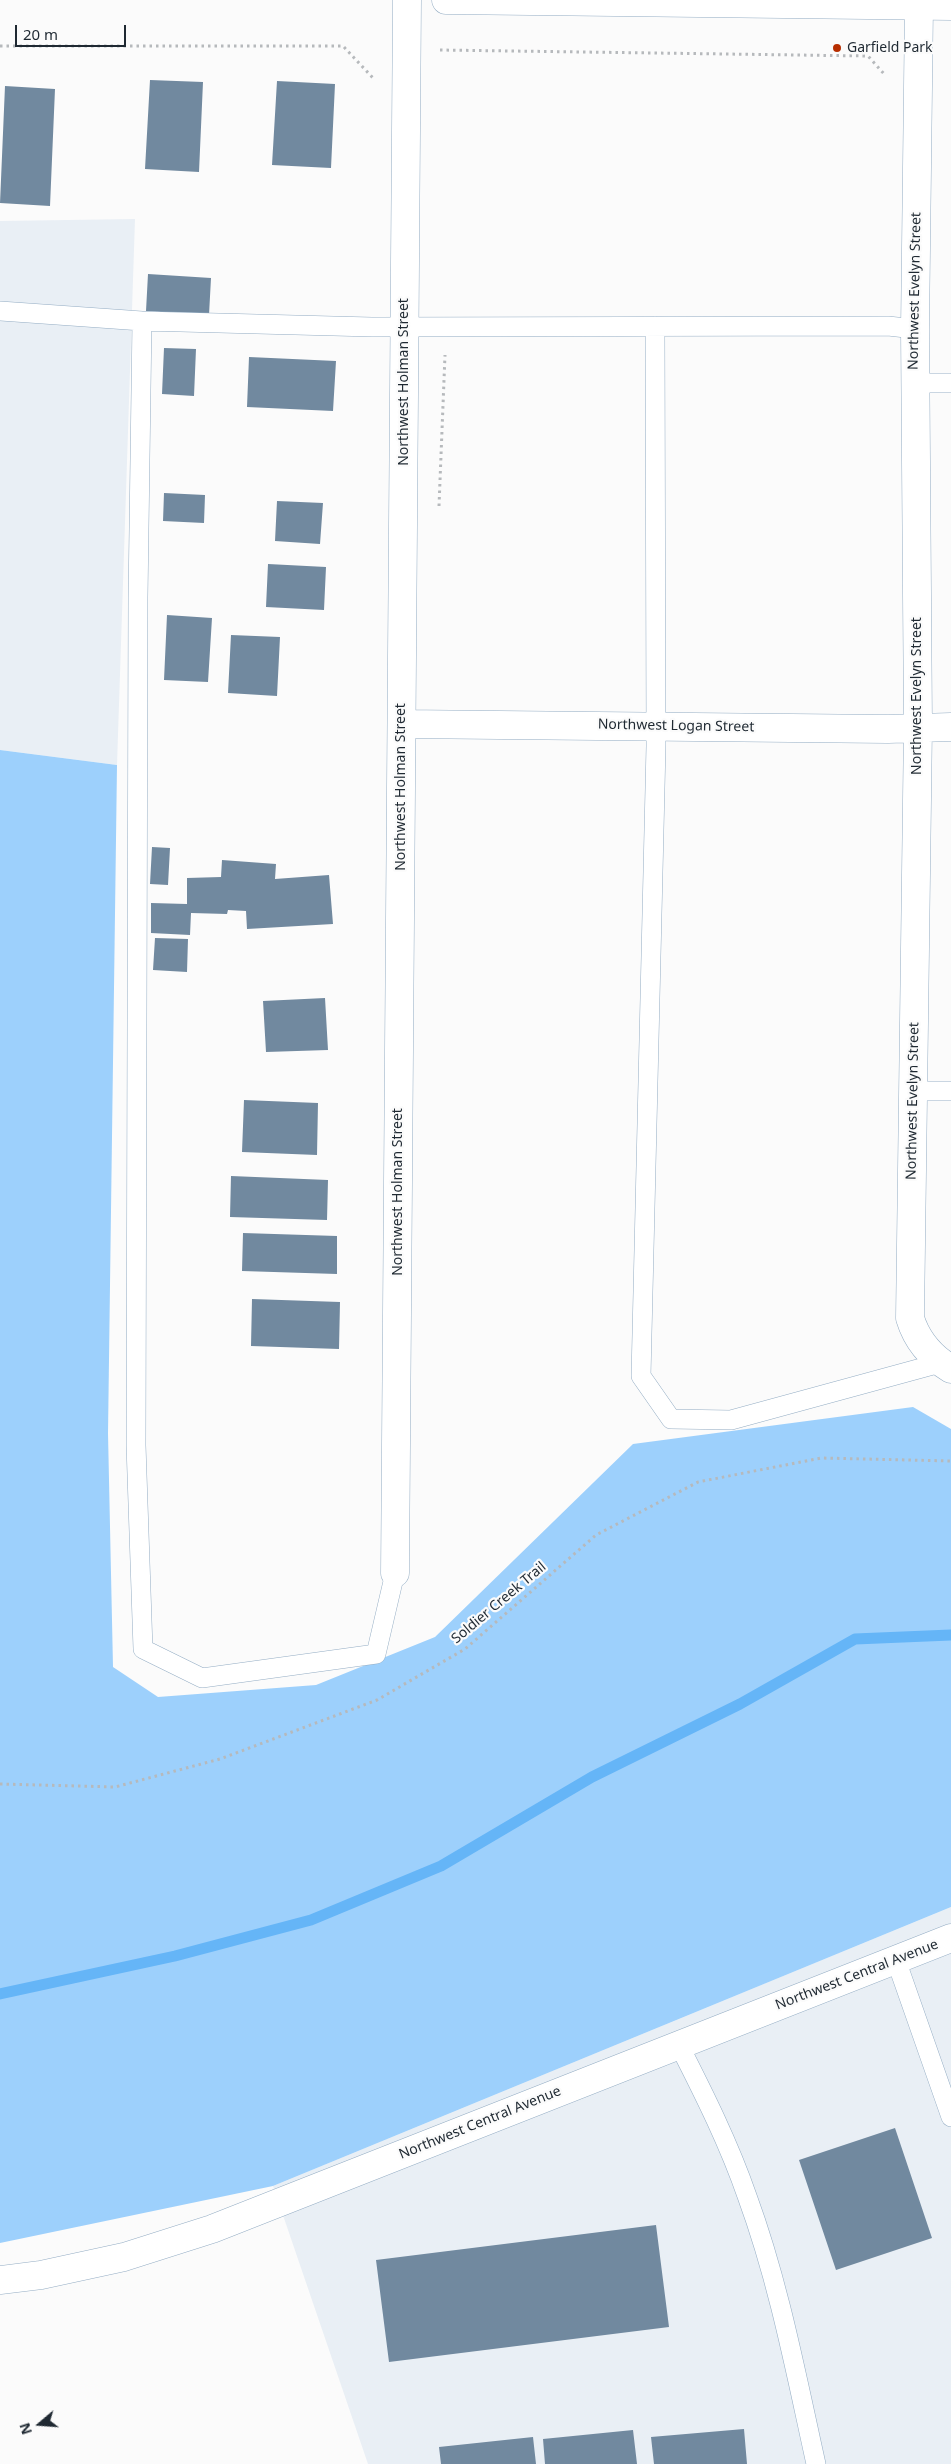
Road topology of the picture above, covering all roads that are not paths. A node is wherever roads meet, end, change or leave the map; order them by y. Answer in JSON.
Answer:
{"nodes":[{"id":1,"x":407,"y":0,"type":"edge"},
{"id":2,"x":446,"y":0,"type":"edge"},
{"id":3,"x":919,"y":6,"type":"junction"},
{"id":4,"x":951,"y":6,"type":"edge"},
{"id":5,"x":0,"y":311,"type":"edge"},
{"id":6,"x":142,"y":321,"type":"junction"},
{"id":7,"x":404,"y":326,"type":"junction"},
{"id":8,"x":655,"y":326,"type":"junction"},
{"id":9,"x":914,"y":329,"type":"junction"},
{"id":10,"x":915,"y":383,"type":"junction"},
{"id":11,"x":951,"y":383,"type":"edge"},
{"id":12,"x":402,"y":724,"type":"junction"},
{"id":13,"x":656,"y":725,"type":"junction"},
{"id":14,"x":918,"y":726,"type":"junction"},
{"id":15,"x":951,"y":727,"type":"edge"},
{"id":16,"x":913,"y":1091,"type":"junction"},
{"id":17,"x":951,"y":1091,"type":"edge"},
{"id":18,"x":946,"y":1366,"type":"edge"},
{"id":19,"x":395,"y":1573,"type":"joint"},
{"id":20,"x":951,"y":1938,"type":"edge"},
{"id":21,"x":896,"y":1960,"type":"junction"},
{"id":22,"x":679,"y":2045,"type":"junction"},
{"id":23,"x":951,"y":2117,"type":"edge"},
{"id":24,"x":0,"y":2280,"type":"edge"},
{"id":25,"x":816,"y":2464,"type":"edge"}],
"edges":[{"from":1,"to":7,"type":"street","name":"Northwest Holman Street"},
{"from":2,"to":3,"type":"street"},
{"from":3,"to":4,"type":"street"},
{"from":3,"to":9,"type":"street","name":"Northwest Evelyn Street"},
{"from":5,"to":6,"type":"lane"},
{"from":6,"to":7,"type":"lane"},
{"from":6,"to":19,"type":"lane"},
{"from":7,"to":8,"type":"lane"},
{"from":7,"to":12,"type":"street","name":"Northwest Holman Street"},
{"from":8,"to":9,"type":"lane"},
{"from":8,"to":13,"type":"lane"},
{"from":9,"to":10,"type":"street","name":"Northwest Evelyn Street"},
{"from":10,"to":11,"type":"lane"},
{"from":10,"to":14,"type":"street","name":"Northwest Evelyn Street"},
{"from":12,"to":13,"type":"street","name":"Northwest Logan Street"},
{"from":12,"to":19,"type":"street","name":"Northwest Holman Street"},
{"from":13,"to":14,"type":"street","name":"Northwest Logan Street"},
{"from":13,"to":18,"type":"lane"},
{"from":14,"to":15,"type":"street","name":"Northwest Logan Street"},
{"from":14,"to":16,"type":"street","name":"Northwest Evelyn Street"},
{"from":16,"to":17,"type":"lane"},
{"from":16,"to":18,"type":"street","name":"Northwest Evelyn Street"},
{"from":20,"to":21,"type":"street","name":"Northwest Central Avenue"},
{"from":21,"to":22,"type":"street","name":"Northwest Central Avenue"},
{"from":21,"to":23,"type":"lane"},
{"from":22,"to":24,"type":"street","name":"Northwest Central Avenue"},
{"from":22,"to":25,"type":"lane"}]}
